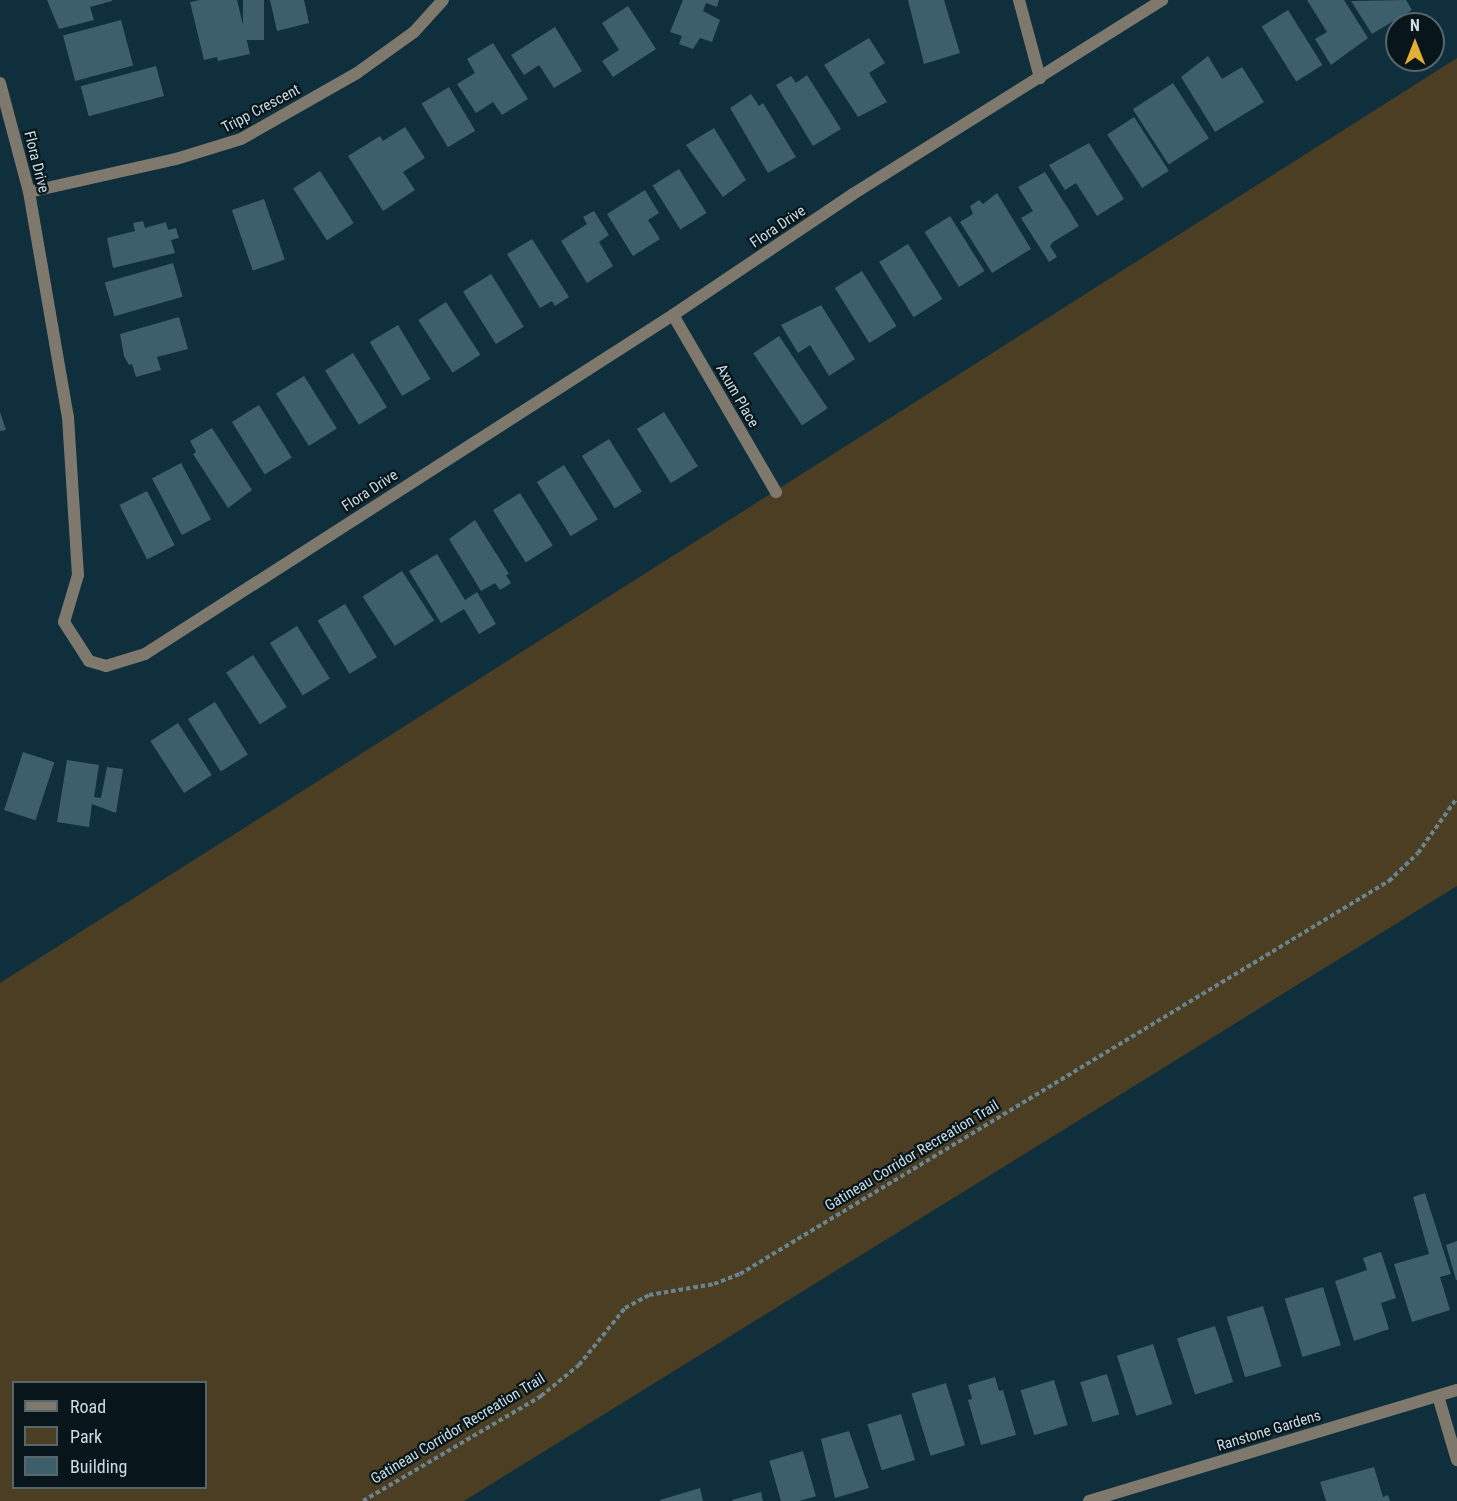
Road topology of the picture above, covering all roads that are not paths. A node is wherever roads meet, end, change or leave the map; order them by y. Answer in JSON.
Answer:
{"nodes":[{"id":1,"x":443,"y":0,"type":"edge"},
{"id":2,"x":1019,"y":0,"type":"edge"},
{"id":3,"x":1162,"y":0,"type":"edge"},
{"id":4,"x":1040,"y":78,"type":"junction"},
{"id":5,"x":0,"y":83,"type":"edge"},
{"id":6,"x":29,"y":192,"type":"junction"},
{"id":7,"x":673,"y":315,"type":"junction"},
{"id":8,"x":776,"y":492,"type":"dead end"},
{"id":9,"x":1457,"y":1390,"type":"edge"},
{"id":10,"x":1438,"y":1396,"type":"junction"},
{"id":11,"x":1457,"y":1460,"type":"edge"},
{"id":12,"x":1089,"y":1501,"type":"edge"}],
"edges":[{"from":1,"to":6,"type":"street","name":"Tripp Crescent"},
{"from":2,"to":4,"type":"street"},
{"from":3,"to":4,"type":"street","name":"Flora Drive"},
{"from":4,"to":7,"type":"street","name":"Flora Drive"},
{"from":5,"to":6,"type":"street","name":"Flora Drive"},
{"from":6,"to":7,"type":"street","name":"Flora Drive"},
{"from":7,"to":8,"type":"street","name":"Axum Place"},
{"from":9,"to":10,"type":"street","name":"Ranstone Gardens"},
{"from":10,"to":11,"type":"street"},
{"from":10,"to":12,"type":"street","name":"Ranstone Gardens"}]}
